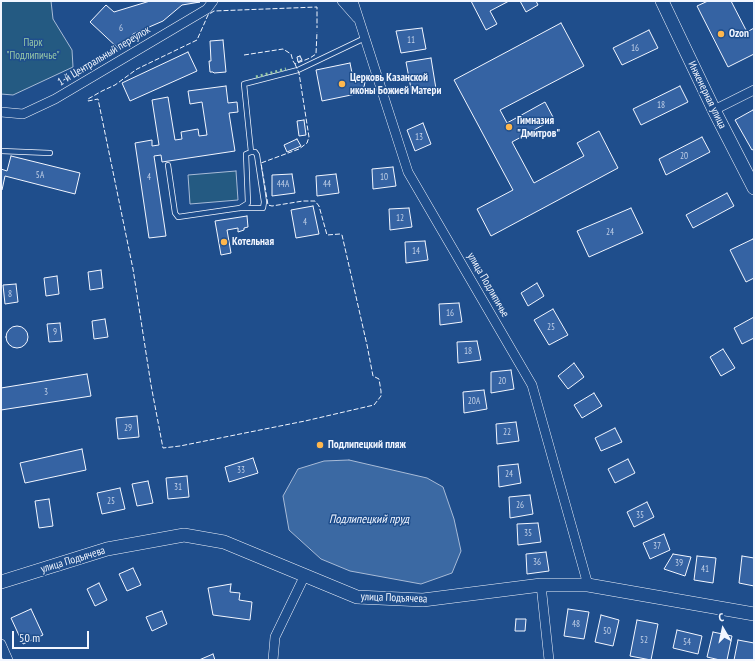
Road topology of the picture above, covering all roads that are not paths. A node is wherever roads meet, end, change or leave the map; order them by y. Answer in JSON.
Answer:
{"nodes":[{"id":1,"x":213,"y":1,"type":"edge"},
{"id":2,"x":342,"y":1,"type":"edge"},
{"id":3,"x":353,"y":1,"type":"edge"},
{"id":4,"x":662,"y":1,"type":"edge"},
{"id":5,"x":360,"y":22,"type":"junction"},
{"id":6,"x":365,"y":38,"type":"junction"},
{"id":7,"x":754,"y":90,"type":"edge"},
{"id":8,"x":714,"y":110,"type":"junction"},
{"id":9,"x":1,"y":112,"type":"edge"},
{"id":10,"x":1,"y":151,"type":"edge"},
{"id":11,"x":251,"y":152,"type":"junction"},
{"id":12,"x":50,"y":153,"type":"dead end"},
{"id":13,"x":168,"y":165,"type":"dead end"},
{"id":14,"x":754,"y":188,"type":"edge"},
{"id":15,"x":240,"y":208,"type":"junction"},
{"id":16,"x":305,"y":576,"type":"junction"},
{"id":17,"x":1,"y":582,"type":"edge"},
{"id":18,"x":541,"y":585,"type":"junction"},
{"id":19,"x":588,"y":586,"type":"junction"},
{"id":20,"x":754,"y":614,"type":"edge"},
{"id":21,"x":1,"y":644,"type":"edge"},
{"id":22,"x":8,"y":660,"type":"edge"},
{"id":23,"x":273,"y":660,"type":"edge"},
{"id":24,"x":549,"y":660,"type":"edge"}],
"edges":[{"from":1,"to":9,"type":"street","name":"1-й Центральный переулок"},
{"from":2,"to":5,"type":"street"},
{"from":3,"to":5,"type":"street","name":"улица Подлипичье"},
{"from":4,"to":8,"type":"main road","name":"Инженерная улица"},
{"from":5,"to":6,"type":"street","name":"улица Подлипичье"},
{"from":6,"to":11,"type":"lane"},
{"from":6,"to":19,"type":"street","name":"улица Подлипичье"},
{"from":7,"to":8,"type":"street"},
{"from":8,"to":14,"type":"main road","name":"Инженерная улица"},
{"from":10,"to":12,"type":"lane"},
{"from":11,"to":15,"type":"lane"},
{"from":11,"to":15,"type":"lane"},
{"from":13,"to":15,"type":"lane"},
{"from":16,"to":17,"type":"main road","name":"улица Подъячева"},
{"from":16,"to":18,"type":"main road","name":"улица Подъячева"},
{"from":16,"to":23,"type":"street"},
{"from":18,"to":19,"type":"main road","name":"улица Подъячева"},
{"from":18,"to":24,"type":"street"},
{"from":19,"to":20,"type":"main road","name":"улица Подъячева"},
{"from":21,"to":22,"type":"street"}]}
